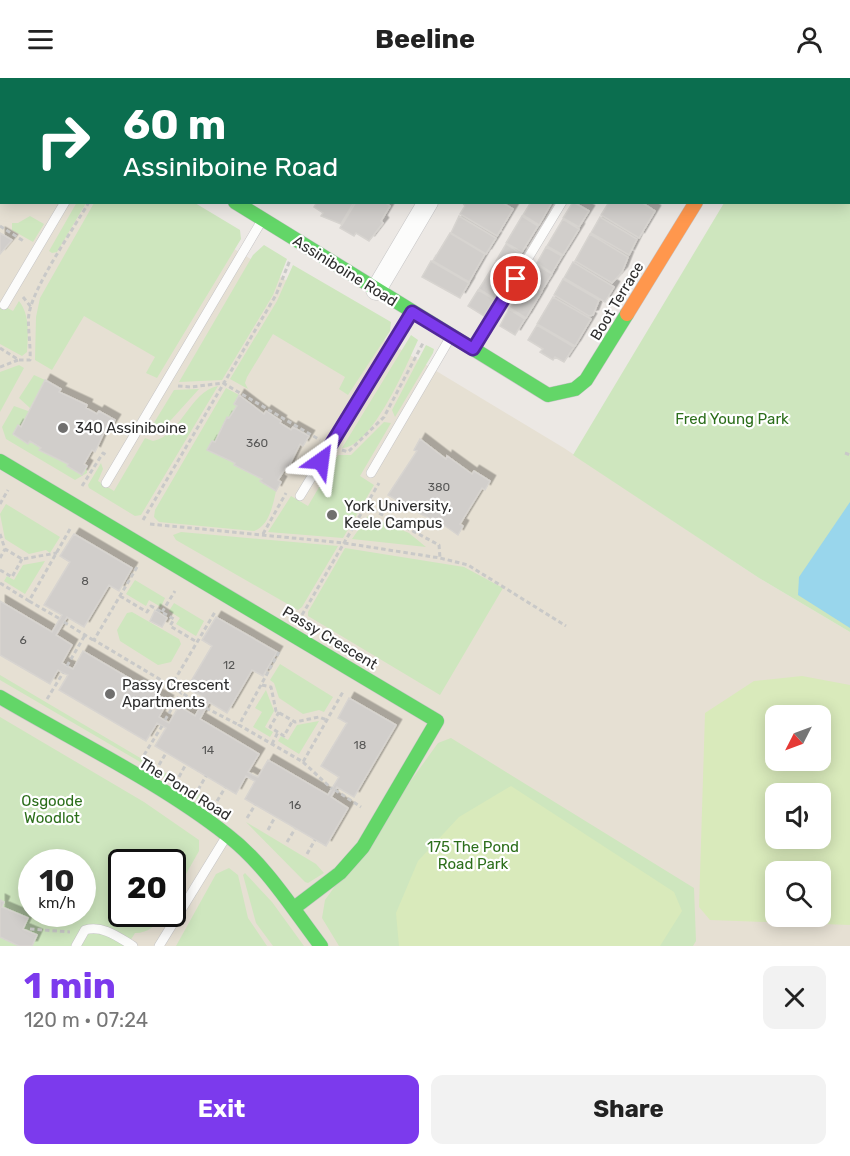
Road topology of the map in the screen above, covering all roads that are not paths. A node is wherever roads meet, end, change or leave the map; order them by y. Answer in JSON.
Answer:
{"nodes":[{"id":1,"x":64,"y":204,"type":"edge"},
{"id":2,"x":238,"y":204,"type":"edge"},
{"id":3,"x":427,"y":204,"type":"edge"},
{"id":4,"x":561,"y":204,"type":"edge"},
{"id":5,"x":695,"y":204,"type":"edge"},
{"id":6,"x":263,"y":220,"type":"junction"},
{"id":7,"x":376,"y":290,"type":"junction"},
{"id":8,"x":4,"y":304,"type":"dead end"},
{"id":9,"x":412,"y":312,"type":"junction"},
{"id":10,"x":451,"y":336,"type":"junction"},
{"id":11,"x":473,"y":349,"type":"junction"},
{"id":12,"x":548,"y":395,"type":"joint"},
{"id":13,"x":0,"y":461,"type":"edge"},
{"id":14,"x":371,"y":473,"type":"road end"},
{"id":15,"x":106,"y":483,"type":"dead end"},
{"id":16,"x":300,"y":496,"type":"dead end"},
{"id":17,"x":0,"y":697,"type":"edge"},
{"id":18,"x":228,"y":836,"type":"junction"},
{"id":19,"x":294,"y":908,"type":"junction"},
{"id":20,"x":76,"y":946,"type":"edge"},
{"id":21,"x":133,"y":946,"type":"edge"},
{"id":22,"x":159,"y":946,"type":"edge"},
{"id":23,"x":321,"y":946,"type":"edge"}],
"edges":[{"from":1,"to":8,"type":"lane"},
{"from":2,"to":6,"type":"street","name":"Assiniboine Road"},
{"from":3,"to":7,"type":"street"},
{"from":4,"to":11,"type":"lane"},
{"from":5,"to":12,"type":"street","name":"Boot Terrace"},
{"from":6,"to":7,"type":"street","name":"Assiniboine Road"},
{"from":6,"to":15,"type":"lane"},
{"from":7,"to":9,"type":"street","name":"Assiniboine Road"},
{"from":9,"to":10,"type":"street","name":"Assiniboine Road"},
{"from":9,"to":16,"type":"lane"},
{"from":10,"to":11,"type":"street","name":"Assiniboine Road"},
{"from":10,"to":14,"type":"lane"},
{"from":11,"to":12,"type":"street","name":"Assiniboine Road"},
{"from":13,"to":19,"type":"street","name":"Passy Crescent"},
{"from":17,"to":18,"type":"street","name":"The Pond Road"},
{"from":18,"to":19,"type":"street","name":"The Pond Road"},
{"from":18,"to":22,"type":"lane"},
{"from":19,"to":23,"type":"street","name":"The Pond Road"},
{"from":20,"to":21,"type":"lane"}]}
